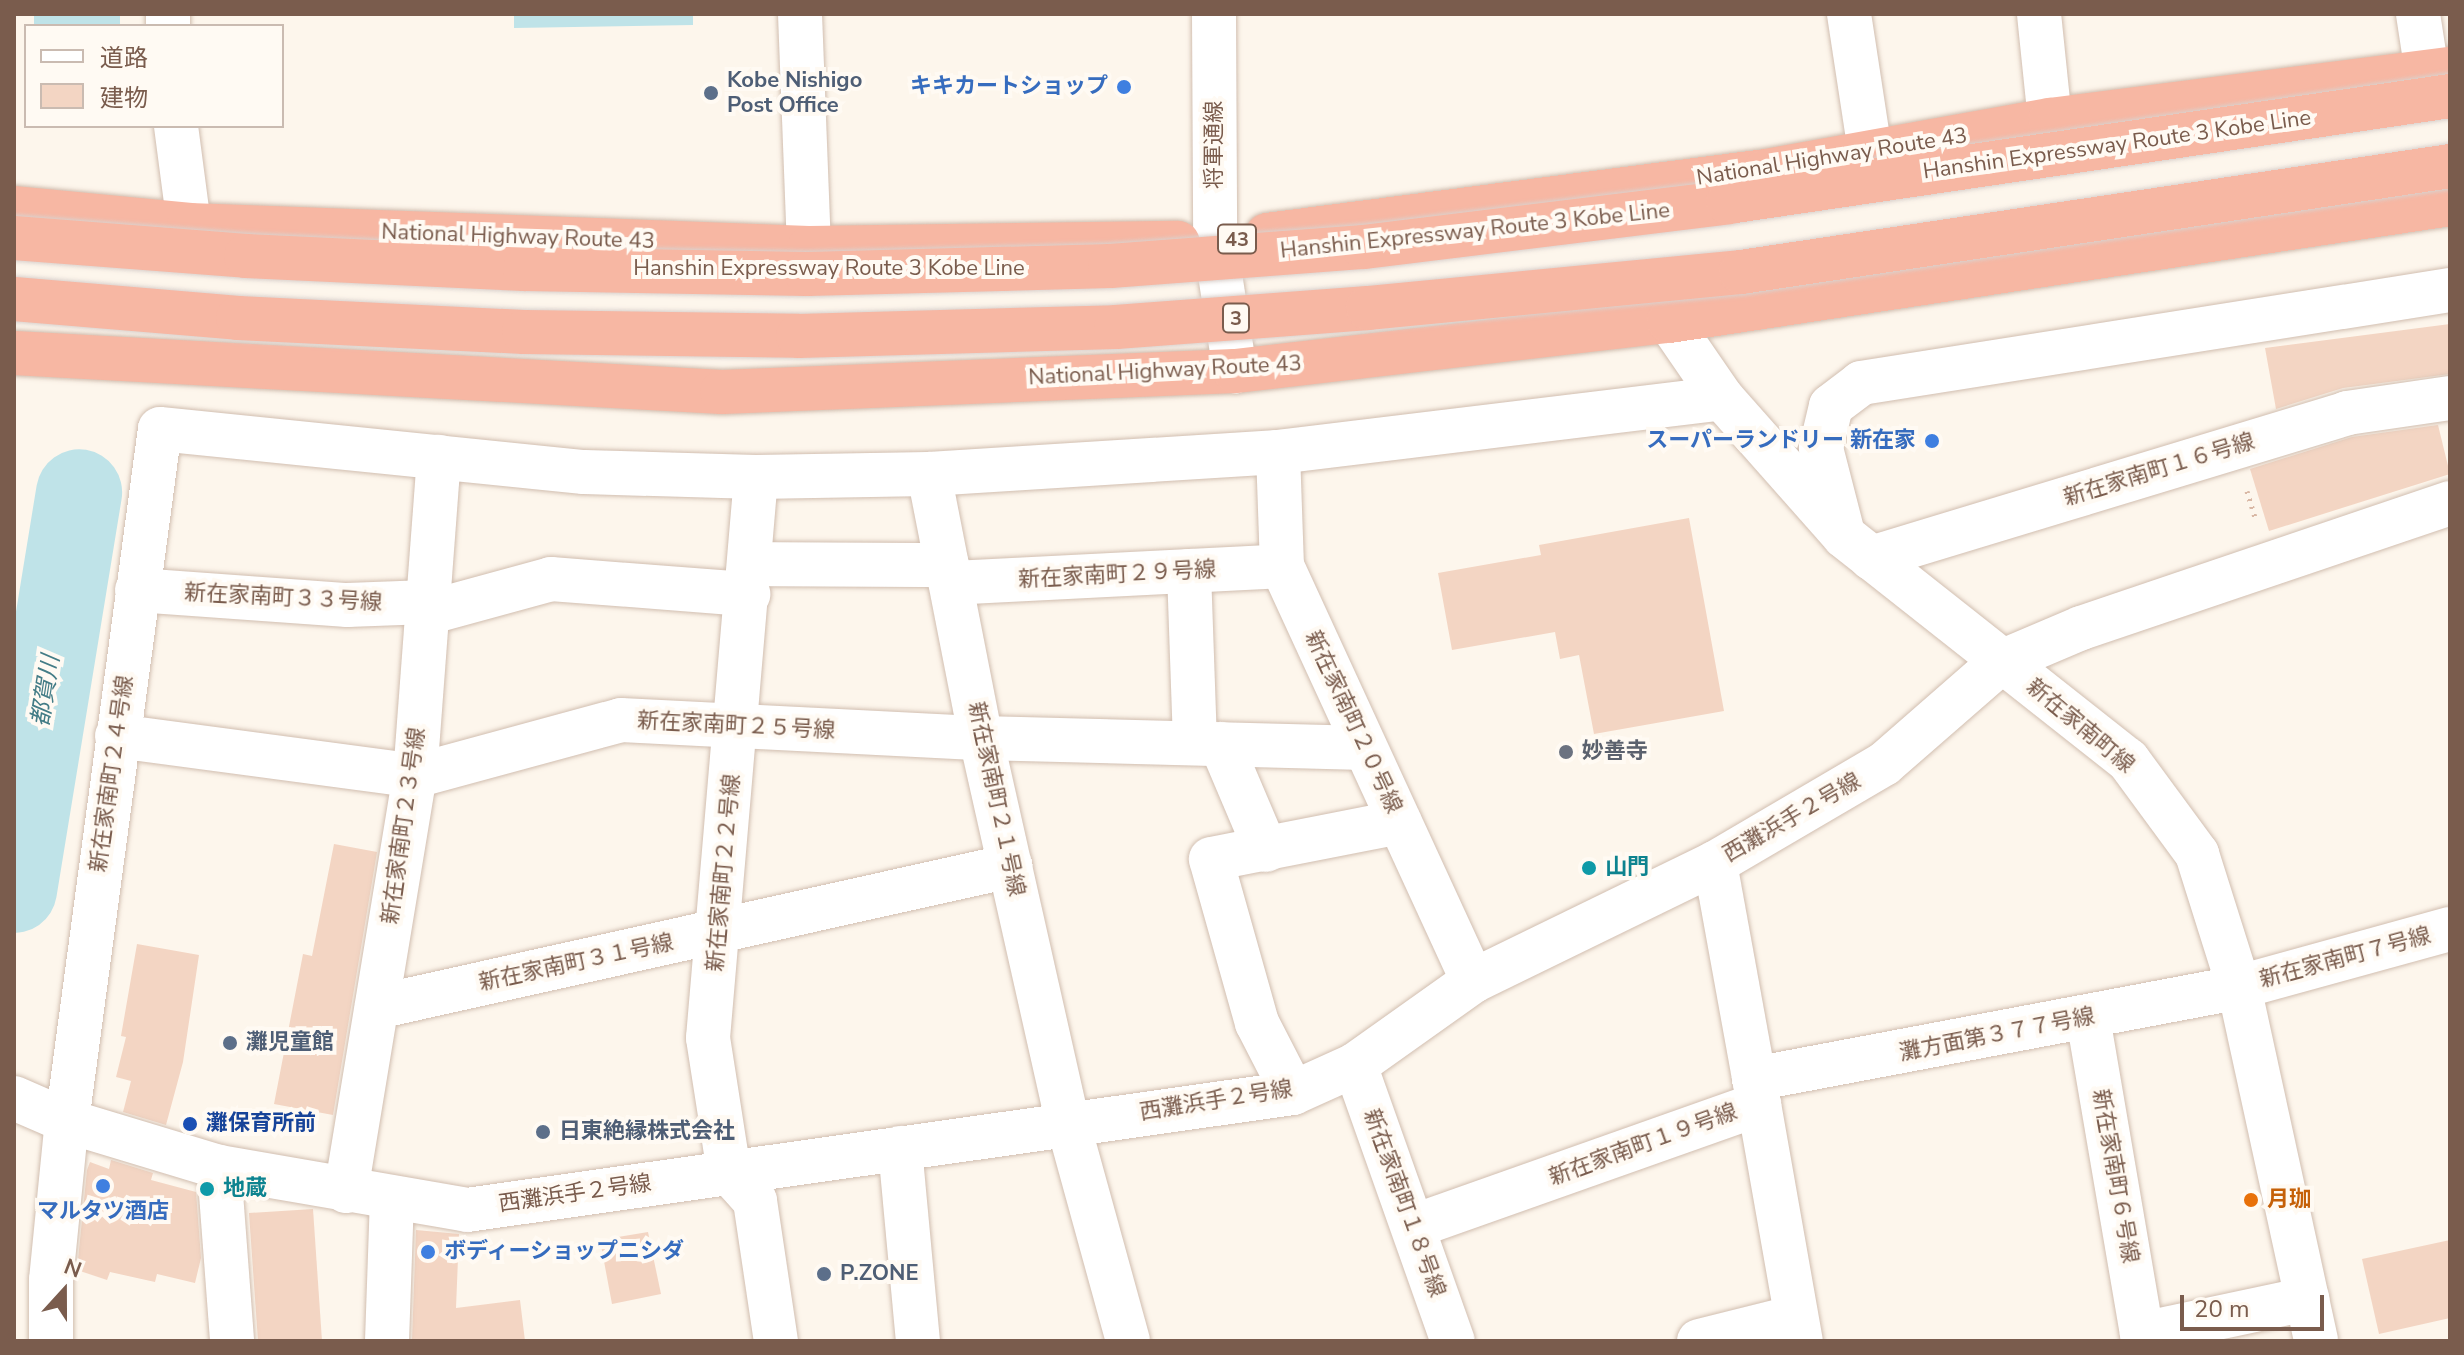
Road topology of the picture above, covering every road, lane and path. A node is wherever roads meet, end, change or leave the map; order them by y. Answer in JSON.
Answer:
{"nodes":[{"id":1,"x":800,"y":14,"type":"edge"},
{"id":2,"x":1214,"y":14,"type":"edge"},
{"id":3,"x":1849,"y":14,"type":"edge"},
{"id":4,"x":2039,"y":14,"type":"edge"},
{"id":5,"x":2418,"y":14,"type":"edge"},
{"id":6,"x":2442,"y":79,"type":"edge"},
{"id":7,"x":2050,"y":120,"type":"junction"},
{"id":8,"x":176,"y":128,"type":"edge"},
{"id":9,"x":1870,"y":152,"type":"junction"},
{"id":10,"x":2450,"y":166,"type":"edge"},
{"id":11,"x":2450,"y":204,"type":"edge"},
{"id":12,"x":14,"y":208,"type":"edge"},
{"id":13,"x":189,"y":225,"type":"junction"},
{"id":14,"x":14,"y":238,"type":"edge"},
{"id":15,"x":1215,"y":242,"type":"junction"},
{"id":16,"x":809,"y":248,"type":"junction"},
{"id":17,"x":2450,"y":290,"type":"edge"},
{"id":18,"x":14,"y":299,"type":"edge"},
{"id":19,"x":1669,"y":321,"type":"junction"},
{"id":20,"x":14,"y":353,"type":"edge"},
{"id":21,"x":1235,"y":371,"type":"junction"},
{"id":22,"x":1722,"y":398,"type":"junction"},
{"id":23,"x":2450,"y":398,"type":"edge"},
{"id":24,"x":2234,"y":448,"type":"junction"},
{"id":25,"x":1278,"y":452,"type":"junction"},
{"id":26,"x":439,"y":457,"type":"junction"},
{"id":27,"x":929,"y":474,"type":"junction"},
{"id":28,"x":756,"y":477,"type":"junction"},
{"id":29,"x":2450,"y":503,"type":"edge"},
{"id":30,"x":1857,"y":547,"type":"junction"},
{"id":31,"x":2269,"y":564,"type":"junction"},
{"id":32,"x":1282,"y":566,"type":"junction"},
{"id":33,"x":1189,"y":571,"type":"junction"},
{"id":34,"x":949,"y":574,"type":"junction"},
{"id":35,"x":749,"y":579,"type":"junction"},
{"id":36,"x":137,"y":590,"type":"junction"},
{"id":37,"x":428,"y":608,"type":"junction"},
{"id":38,"x":2001,"y":662,"type":"junction"},
{"id":39,"x":737,"y":727,"type":"junction"},
{"id":40,"x":117,"y":736,"type":"junction"},
{"id":41,"x":981,"y":738,"type":"junction"},
{"id":42,"x":1208,"y":744,"type":"junction"},
{"id":43,"x":1365,"y":748,"type":"junction"},
{"id":44,"x":415,"y":776,"type":"junction"},
{"id":45,"x":1399,"y":822,"type":"junction"},
{"id":46,"x":1266,"y":850,"type":"junction"},
{"id":47,"x":1715,"y":863,"type":"junction"},
{"id":48,"x":1010,"y":866,"type":"junction"},
{"id":49,"x":2450,"y":929,"type":"edge"},
{"id":50,"x":718,"y":932,"type":"junction"},
{"id":51,"x":1473,"y":981,"type":"junction"},
{"id":52,"x":2239,"y":987,"type":"junction"},
{"id":53,"x":377,"y":1007,"type":"junction"},
{"id":54,"x":2088,"y":1018,"type":"junction"},
{"id":55,"x":1355,"y":1065,"type":"junction"},
{"id":56,"x":1756,"y":1091,"type":"junction"},
{"id":57,"x":1293,"y":1093,"type":"junction"},
{"id":58,"x":41,"y":1110,"type":"edge"},
{"id":59,"x":1068,"y":1123,"type":"junction"},
{"id":60,"x":900,"y":1148,"type":"junction"},
{"id":61,"x":219,"y":1167,"type":"junction"},
{"id":62,"x":729,"y":1172,"type":"junction"},
{"id":63,"x":346,"y":1191,"type":"junction"},
{"id":64,"x":392,"y":1199,"type":"junction"},
{"id":65,"x":1415,"y":1226,"type":"junction"},
{"id":66,"x":2307,"y":1299,"type":"junction"},
{"id":67,"x":1798,"y":1329,"type":"edge"},
{"id":68,"x":51,"y":1341,"type":"edge"},
{"id":69,"x":232,"y":1341,"type":"edge"},
{"id":70,"x":387,"y":1341,"type":"edge"},
{"id":71,"x":776,"y":1341,"type":"edge"},
{"id":72,"x":918,"y":1341,"type":"edge"},
{"id":73,"x":1128,"y":1341,"type":"edge"},
{"id":74,"x":1453,"y":1341,"type":"edge"},
{"id":75,"x":1699,"y":1341,"type":"edge"},
{"id":76,"x":2316,"y":1341,"type":"edge"}],
"edges":[{"from":1,"to":16,"type":"street"},
{"from":2,"to":15,"type":"street","name":"将軍通線"},
{"from":3,"to":9,"type":"street"},
{"from":4,"to":7,"type":"street"},
{"from":5,"to":6,"type":"street"},
{"from":6,"to":7,"type":"highway","name":"National Highway Route 43","number":"43"},
{"from":6,"to":14,"type":"highway","name":"Hanshin Expressway Route 3 Kobe Line","bridge":true},
{"from":7,"to":9,"type":"highway","name":"National Highway Route 43","number":"43"},
{"from":8,"to":13,"type":"street"},
{"from":9,"to":15,"type":"highway","name":"National Highway Route 43","number":"43"},
{"from":10,"to":18,"type":"highway","number":"3","bridge":true},
{"from":11,"to":19,"type":"highway","name":"National Highway Route 43"},
{"from":12,"to":13,"type":"highway","name":"National Highway Route 43","number":"43"},
{"from":13,"to":16,"type":"highway","name":"National Highway Route 43","number":"43"},
{"from":15,"to":16,"type":"highway","name":"National Highway Route 43","number":"43"},
{"from":15,"to":21,"type":"street","name":"将軍通線"},
{"from":17,"to":30,"type":"street"},
{"from":19,"to":21,"type":"highway","name":"National Highway Route 43"},
{"from":19,"to":22,"type":"street","name":"新在家南町線"},
{"from":20,"to":21,"type":"highway","name":"National Highway Route 43"},
{"from":22,"to":25,"type":"street"},
{"from":22,"to":30,"type":"street","name":"新在家南町線"},
{"from":23,"to":24,"type":"street","name":"新在家南町１６号線"},
{"from":24,"to":30,"type":"street","name":"新在家南町１６号線"},
{"from":24,"to":31,"type":"path"},
{"from":25,"to":27,"type":"street"},
{"from":25,"to":32,"type":"street","name":"新在家南町２０号線"},
{"from":26,"to":28,"type":"street"},
{"from":26,"to":36,"type":"street","name":"新在家南町２４号線"},
{"from":26,"to":37,"type":"street","name":"新在家南町２３号線"},
{"from":27,"to":28,"type":"street"},
{"from":27,"to":34,"type":"street","name":"新在家南町２１号線"},
{"from":28,"to":35,"type":"street","name":"新在家南町２２号線"},
{"from":29,"to":31,"type":"street","name":"西灘浜手２号線"},
{"from":30,"to":38,"type":"street","name":"新在家南町線"},
{"from":31,"to":38,"type":"street","name":"西灘浜手２号線"},
{"from":32,"to":33,"type":"street","name":"新在家南町２９号線"},
{"from":32,"to":43,"type":"street","name":"新在家南町２０号線"},
{"from":33,"to":34,"type":"street","name":"新在家南町２９号線"},
{"from":33,"to":42,"type":"street"},
{"from":34,"to":35,"type":"street","name":"新在家南町２９号線"},
{"from":34,"to":41,"type":"street","name":"新在家南町２１号線"},
{"from":35,"to":37,"type":"street","name":"新在家南町３３号線"},
{"from":35,"to":39,"type":"street","name":"新在家南町２２号線"},
{"from":36,"to":37,"type":"street","name":"新在家南町３３号線"},
{"from":36,"to":40,"type":"street","name":"新在家南町２４号線"},
{"from":37,"to":44,"type":"street","name":"新在家南町２３号線"},
{"from":38,"to":47,"type":"street","name":"西灘浜手２号線"},
{"from":38,"to":52,"type":"street","name":"新在家南町線"},
{"from":39,"to":41,"type":"street","name":"新在家南町２５号線"},
{"from":39,"to":44,"type":"street","name":"新在家南町２５号線"},
{"from":39,"to":50,"type":"street","name":"新在家南町２２号線"},
{"from":40,"to":44,"type":"street","name":"新在家南町２５号線"},
{"from":40,"to":58,"type":"street","name":"新在家南町２４号線"},
{"from":41,"to":42,"type":"street","name":"新在家南町２５号線"},
{"from":41,"to":48,"type":"street","name":"新在家南町２１号線"},
{"from":42,"to":43,"type":"street","name":"新在家南町２５号線"},
{"from":42,"to":46,"type":"street"},
{"from":43,"to":45,"type":"street","name":"新在家南町２０号線"},
{"from":44,"to":53,"type":"street","name":"新在家南町２３号線"},
{"from":45,"to":46,"type":"street"},
{"from":45,"to":51,"type":"street","name":"新在家南町２０号線"},
{"from":46,"to":57,"type":"street"},
{"from":47,"to":51,"type":"street","name":"西灘浜手２号線"},
{"from":47,"to":56,"type":"street"},
{"from":48,"to":50,"type":"street","name":"新在家南町３１号線"},
{"from":48,"to":59,"type":"street","name":"新在家南町２１号線"},
{"from":49,"to":52,"type":"street","name":"新在家南町７号線"},
{"from":50,"to":53,"type":"street","name":"新在家南町３１号線"},
{"from":50,"to":62,"type":"street","name":"新在家南町２２号線"},
{"from":51,"to":55,"type":"street","name":"西灘浜手２号線"},
{"from":52,"to":54,"type":"street","name":"灘方面第３７７号線"},
{"from":52,"to":66,"type":"street","name":"新在家南町線"},
{"from":53,"to":63,"type":"street","name":"新在家南町２３号線"},
{"from":54,"to":56,"type":"street","name":"灘方面第３７７号線"},
{"from":54,"to":66,"type":"street","name":"新在家南町６号線"},
{"from":55,"to":57,"type":"street","name":"西灘浜手２号線"},
{"from":55,"to":65,"type":"street","name":"新在家南町１８号線"},
{"from":56,"to":65,"type":"street","name":"新在家南町１９号線"},
{"from":56,"to":67,"type":"street","name":"新在家南町１９号線"},
{"from":57,"to":59,"type":"street","name":"西灘浜手２号線"},
{"from":58,"to":61,"type":"street","name":"西灘浜手２号線"},
{"from":58,"to":68,"type":"street","name":"新在家南町２４号線"},
{"from":59,"to":60,"type":"street","name":"西灘浜手２号線"},
{"from":59,"to":73,"type":"street"},
{"from":60,"to":62,"type":"street","name":"西灘浜手２号線"},
{"from":60,"to":72,"type":"street"},
{"from":61,"to":63,"type":"street","name":"西灘浜手２号線"},
{"from":61,"to":69,"type":"street"},
{"from":62,"to":64,"type":"street","name":"西灘浜手２号線"},
{"from":62,"to":71,"type":"street"},
{"from":63,"to":64,"type":"street","name":"西灘浜手２号線"},
{"from":64,"to":70,"type":"street"},
{"from":65,"to":74,"type":"street","name":"新在家南町１８号線"},
{"from":66,"to":76,"type":"street","name":"新在家南町線"},
{"from":67,"to":75,"type":"street"}]}
